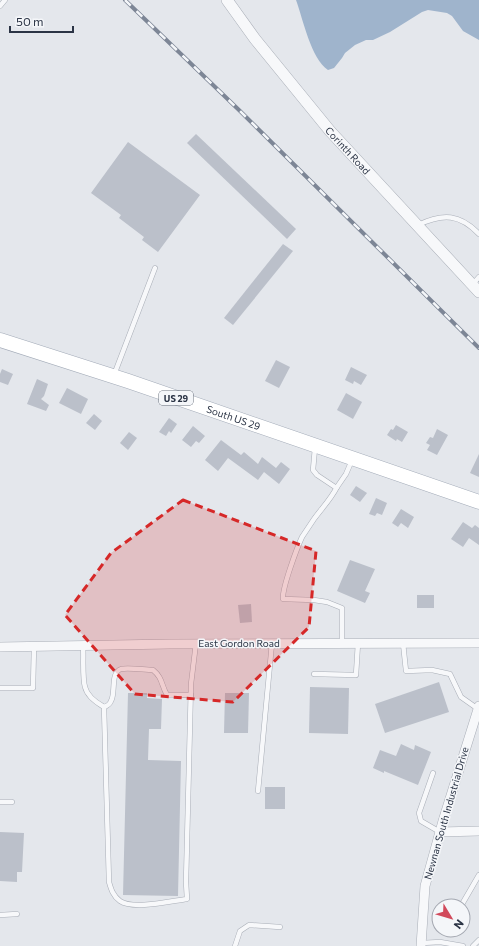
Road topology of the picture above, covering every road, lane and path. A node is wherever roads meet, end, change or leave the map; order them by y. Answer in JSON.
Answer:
{"nodes":[{"id":1,"x":5,"y":0,"type":"edge"},
{"id":2,"x":228,"y":0,"type":"edge"},
{"id":3,"x":0,"y":6,"type":"edge"},
{"id":4,"x":416,"y":226,"type":"junction"},
{"id":5,"x":479,"y":234,"type":"edge"},
{"id":6,"x":155,"y":268,"type":"dead end"},
{"id":7,"x":477,"y":285,"type":"edge"},
{"id":8,"x":0,"y":340,"type":"edge"},
{"id":9,"x":113,"y":376,"type":"junction"},
{"id":10,"x":315,"y":446,"type":"junction"},
{"id":11,"x":352,"y":459,"type":"junction"},
{"id":12,"x":337,"y":487,"type":"junction"},
{"id":13,"x":479,"y":502,"type":"edge"},
{"id":14,"x":342,"y":642,"type":"junction"},
{"id":15,"x":358,"y":642,"type":"junction"},
{"id":16,"x":272,"y":643,"type":"junction"},
{"id":17,"x":403,"y":643,"type":"junction"},
{"id":18,"x":479,"y":643,"type":"edge"},
{"id":19,"x":196,"y":644,"type":"junction"},
{"id":20,"x":83,"y":645,"type":"junction"},
{"id":21,"x":34,"y":646,"type":"junction"},
{"id":22,"x":0,"y":647,"type":"edge"},
{"id":23,"x":314,"y":674,"type":"dead end"},
{"id":24,"x":0,"y":688,"type":"edge"},
{"id":25,"x":191,"y":695,"type":"junction"},
{"id":26,"x":104,"y":707,"type":"junction"},
{"id":27,"x":478,"y":707,"type":"edge"},
{"id":28,"x":433,"y":773,"type":"dead end"},
{"id":29,"x":258,"y":791,"type":"dead end"},
{"id":30,"x":0,"y":802,"type":"edge"},
{"id":31,"x":12,"y":802,"type":"dead end"},
{"id":32,"x":479,"y":831,"type":"edge"},
{"id":33,"x":440,"y":832,"type":"junction"},
{"id":34,"x":479,"y":875,"type":"edge"},
{"id":35,"x":466,"y":898,"type":"edge"},
{"id":36,"x":17,"y":914,"type":"dead end"},
{"id":37,"x":0,"y":915,"type":"edge"},
{"id":38,"x":280,"y":927,"type":"dead end"},
{"id":39,"x":479,"y":940,"type":"edge"},
{"id":40,"x":422,"y":945,"type":"edge"},
{"id":41,"x":235,"y":946,"type":"edge"},
{"id":42,"x":463,"y":946,"type":"edge"},
{"id":43,"x":473,"y":946,"type":"edge"}],
"edges":[{"from":1,"to":3,"type":"lane"},
{"from":2,"to":4,"type":"street","name":"Corinth Road"},
{"from":4,"to":5,"type":"lane"},
{"from":4,"to":7,"type":"street","name":"Corinth Road"},
{"from":6,"to":9,"type":"lane"},
{"from":8,"to":9,"type":"main road","name":"South US 29","number":"US 29"},
{"from":9,"to":10,"type":"main road","name":"South US 29","number":"US 29"},
{"from":10,"to":11,"type":"main road","name":"South US 29","number":"US 29"},
{"from":10,"to":12,"type":"lane"},
{"from":11,"to":12,"type":"lane"},
{"from":11,"to":13,"type":"main road","number":"US 29"},
{"from":12,"to":14,"type":"lane"},
{"from":14,"to":15,"type":"street","name":"East Gordon Road"},
{"from":14,"to":16,"type":"street","name":"East Gordon Road"},
{"from":15,"to":17,"type":"street","name":"East Gordon Road"},
{"from":15,"to":23,"type":"lane"},
{"from":16,"to":19,"type":"street","name":"East Gordon Road"},
{"from":16,"to":29,"type":"lane"},
{"from":17,"to":18,"type":"street","name":"East Gordon Road"},
{"from":17,"to":27,"type":"lane"},
{"from":19,"to":20,"type":"street","name":"East Gordon Road"},
{"from":19,"to":25,"type":"lane"},
{"from":20,"to":21,"type":"street","name":"East Gordon Road"},
{"from":20,"to":26,"type":"lane"},
{"from":21,"to":22,"type":"street","name":"East Gordon Road"},
{"from":21,"to":24,"type":"lane"},
{"from":25,"to":26,"type":"lane"},
{"from":25,"to":26,"type":"lane"},
{"from":27,"to":33,"type":"street","name":"Newnan South Industrial Drive"},
{"from":28,"to":33,"type":"lane"},
{"from":30,"to":31,"type":"lane"},
{"from":32,"to":33,"type":"street"},
{"from":33,"to":40,"type":"street","name":"Newnan South Industrial Drive"},
{"from":34,"to":35,"type":"lane"},
{"from":36,"to":37,"type":"lane"},
{"from":38,"to":41,"type":"lane"},
{"from":39,"to":43,"type":"lane"},
{"from":40,"to":42,"type":"lane"}]}
